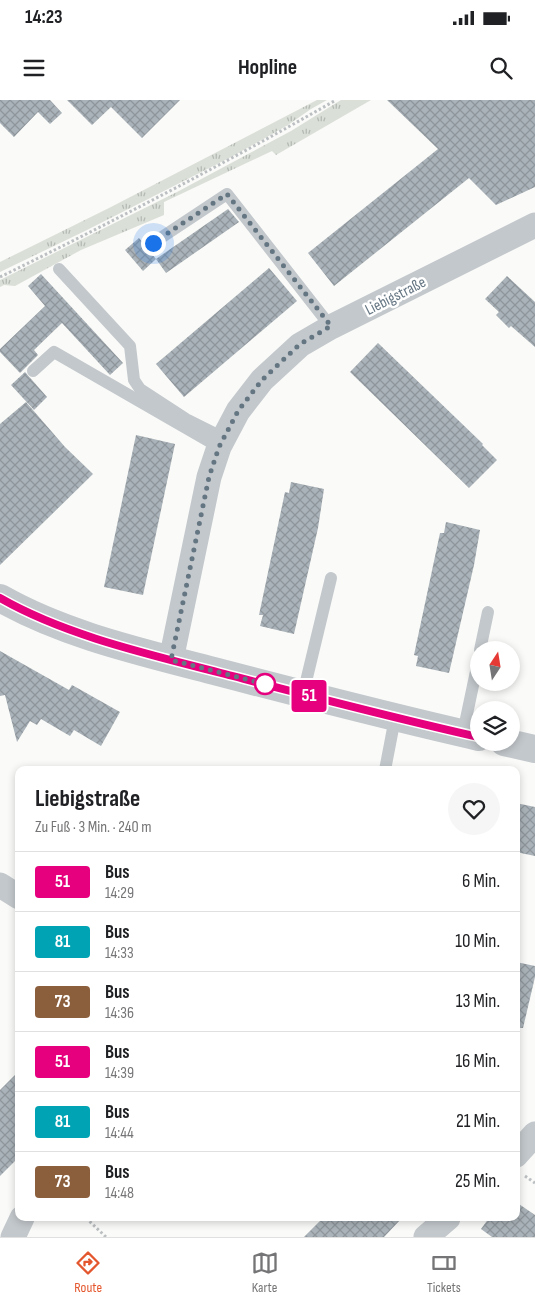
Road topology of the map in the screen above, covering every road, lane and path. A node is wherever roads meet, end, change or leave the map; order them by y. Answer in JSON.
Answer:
{"nodes":[{"id":1,"x":336,"y":100,"type":"edge"},
{"id":2,"x":535,"y":225,"type":"edge"},
{"id":3,"x":153,"y":243,"type":"dead end"},
{"id":4,"x":59,"y":269,"type":"dead end"},
{"id":5,"x":0,"y":277,"type":"edge"},
{"id":6,"x":331,"y":326,"type":"junction"},
{"id":7,"x":33,"y":371,"type":"dead end"},
{"id":8,"x":221,"y":443,"type":"junction"},
{"id":9,"x":331,"y":578,"type":"dead end"},
{"id":10,"x":0,"y":598,"type":"edge"},
{"id":11,"x":488,"y":612,"type":"dead end"},
{"id":12,"x":482,"y":641,"type":"edge"},
{"id":13,"x":171,"y":660,"type":"junction"},
{"id":14,"x":303,"y":694,"type":"junction"},
{"id":15,"x":396,"y":718,"type":"junction"},
{"id":16,"x":470,"y":735,"type":"edge"},
{"id":17,"x":520,"y":746,"type":"edge"},
{"id":18,"x":535,"y":749,"type":"edge"},
{"id":19,"x":386,"y":766,"type":"edge"},
{"id":20,"x":0,"y":886,"type":"edge"},
{"id":21,"x":15,"y":895,"type":"edge"},
{"id":22,"x":21,"y":1221,"type":"edge"},
{"id":23,"x":89,"y":1221,"type":"edge"},
{"id":24,"x":445,"y":1221,"type":"edge"},
{"id":25,"x":13,"y":1237,"type":"edge"},
{"id":26,"x":106,"y":1237,"type":"edge"},
{"id":27,"x":426,"y":1237,"type":"edge"}],
"edges":[{"from":1,"to":5,"type":"path"},
{"from":2,"to":6,"type":"street","name":"Liebigstraße"},
{"from":3,"to":6,"type":"lane"},
{"from":4,"to":8,"type":"lane"},
{"from":6,"to":8,"type":"street","name":"Liebigstraße"},
{"from":7,"to":8,"type":"lane"},
{"from":8,"to":13,"type":"street","name":"Liebigstraße"},
{"from":9,"to":14,"type":"lane"},
{"from":10,"to":13,"type":"street"},
{"from":11,"to":12,"type":"lane"},
{"from":13,"to":14,"type":"street"},
{"from":14,"to":15,"type":"street"},
{"from":15,"to":16,"type":"street"},
{"from":15,"to":19,"type":"lane"},
{"from":17,"to":18,"type":"street"},
{"from":20,"to":21,"type":"street"},
{"from":22,"to":25,"type":"street"},
{"from":23,"to":26,"type":"path"},
{"from":24,"to":27,"type":"street"}]}
